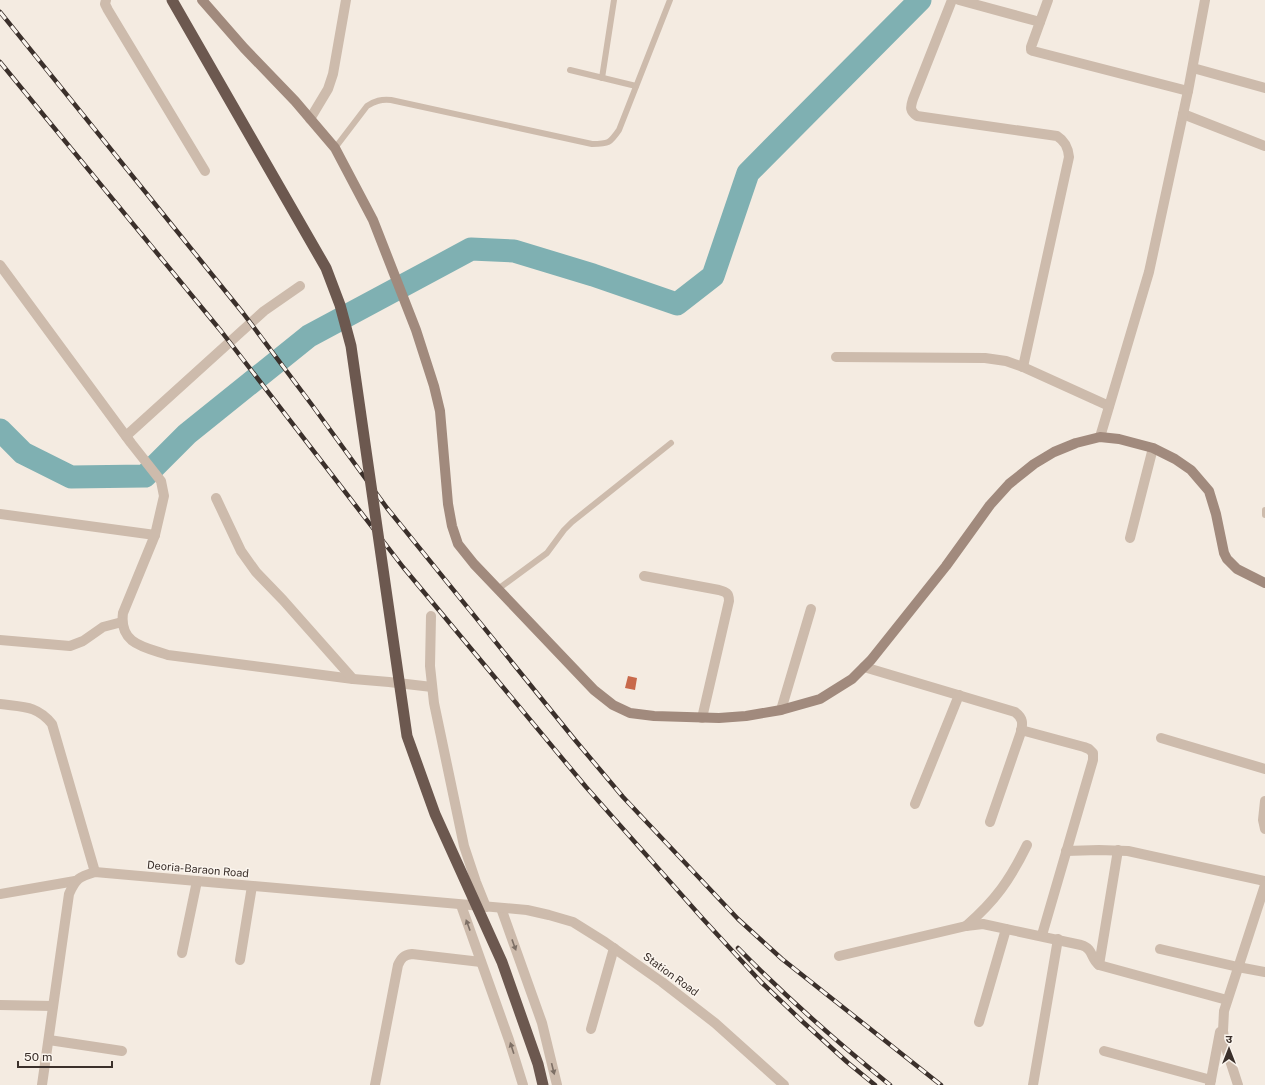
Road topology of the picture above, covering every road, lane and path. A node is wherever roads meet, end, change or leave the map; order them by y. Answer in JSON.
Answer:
{"nodes":[{"id":1,"x":106,"y":0,"type":"edge"},
{"id":2,"x":172,"y":0,"type":"edge"},
{"id":3,"x":202,"y":0,"type":"edge"},
{"id":4,"x":346,"y":0,"type":"edge"},
{"id":5,"x":614,"y":0,"type":"edge"},
{"id":6,"x":670,"y":0,"type":"edge"},
{"id":7,"x":952,"y":0,"type":"edge"},
{"id":8,"x":959,"y":0,"type":"edge"},
{"id":9,"x":1048,"y":0,"type":"edge"},
{"id":10,"x":1205,"y":0,"type":"edge"},
{"id":11,"x":1040,"y":22,"type":"junction"},
{"id":12,"x":1193,"y":68,"type":"junction"},
{"id":13,"x":570,"y":70,"type":"dead end"},
{"id":14,"x":602,"y":78,"type":"junction"},
{"id":15,"x":636,"y":86,"type":"junction"},
{"id":16,"x":1265,"y":88,"type":"edge"},
{"id":17,"x":1188,"y":91,"type":"junction"},
{"id":18,"x":1183,"y":114,"type":"junction"},
{"id":19,"x":310,"y":119,"type":"junction"},
{"id":20,"x":1265,"y":146,"type":"edge"},
{"id":21,"x":335,"y":148,"type":"junction"},
{"id":22,"x":205,"y":171,"type":"dead end"},
{"id":23,"x":0,"y":265,"type":"edge"},
{"id":24,"x":300,"y":286,"type":"dead end"},
{"id":25,"x":836,"y":357,"type":"dead end"},
{"id":26,"x":1023,"y":367,"type":"junction"},
{"id":27,"x":1109,"y":406,"type":"junction"},
{"id":28,"x":1100,"y":437,"type":"junction"},
{"id":29,"x":129,"y":440,"type":"junction"},
{"id":30,"x":671,"y":443,"type":"dead end"},
{"id":31,"x":1153,"y":448,"type":"junction"},
{"id":32,"x":216,"y":498,"type":"dead end"},
{"id":33,"x":1265,"y":510,"type":"edge"},
{"id":34,"x":0,"y":514,"type":"edge"},
{"id":35,"x":1265,"y":515,"type":"edge"},
{"id":36,"x":155,"y":535,"type":"junction"},
{"id":37,"x":1130,"y":538,"type":"dead end"},
{"id":38,"x":644,"y":576,"type":"dead end"},
{"id":39,"x":1265,"y":583,"type":"edge"},
{"id":40,"x":498,"y":589,"type":"junction"},
{"id":41,"x":811,"y":609,"type":"dead end"},
{"id":42,"x":432,"y":616,"type":"dead end"},
{"id":43,"x":122,"y":622,"type":"junction"},
{"id":44,"x":0,"y":640,"type":"edge"},
{"id":45,"x":864,"y":667,"type":"junction"},
{"id":46,"x":353,"y":679,"type":"junction"},
{"id":47,"x":432,"y":687,"type":"junction"},
{"id":48,"x":959,"y":695,"type":"junction"},
{"id":49,"x":0,"y":704,"type":"edge"},
{"id":50,"x":781,"y":710,"type":"junction"},
{"id":51,"x":702,"y":718,"type":"junction"},
{"id":52,"x":1022,"y":730,"type":"junction"},
{"id":53,"x":1161,"y":738,"type":"dead end"},
{"id":54,"x":1265,"y":769,"type":"edge"},
{"id":55,"x":1265,"y":801,"type":"edge"},
{"id":56,"x":915,"y":804,"type":"dead end"},
{"id":57,"x":990,"y":822,"type":"dead end"},
{"id":58,"x":1265,"y":829,"type":"edge"},
{"id":59,"x":1027,"y":845,"type":"dead end"},
{"id":60,"x":1118,"y":850,"type":"junction"},
{"id":61,"x":1066,"y":851,"type":"junction"},
{"id":62,"x":96,"y":872,"type":"junction"},
{"id":63,"x":75,"y":881,"type":"junction"},
{"id":64,"x":197,"y":881,"type":"junction"},
{"id":65,"x":1265,"y":881,"type":"edge"},
{"id":66,"x":1265,"y":885,"type":"edge"},
{"id":67,"x":252,"y":886,"type":"junction"},
{"id":68,"x":0,"y":894,"type":"edge"},
{"id":69,"x":461,"y":905,"type":"junction"},
{"id":70,"x":486,"y":907,"type":"junction"},
{"id":71,"x":501,"y":908,"type":"junction"},
{"id":72,"x":527,"y":910,"type":"joint"},
{"id":73,"x":966,"y":926,"type":"junction"},
{"id":74,"x":1006,"y":929,"type":"junction"},
{"id":75,"x":1042,"y":936,"type":"junction"},
{"id":76,"x":1058,"y":939,"type":"junction"},
{"id":77,"x":614,"y":948,"type":"junction"},
{"id":78,"x":1160,"y":949,"type":"dead end"},
{"id":79,"x":182,"y":953,"type":"dead end"},
{"id":80,"x":839,"y":956,"type":"dead end"},
{"id":81,"x":240,"y":960,"type":"dead end"},
{"id":82,"x":481,"y":962,"type":"junction"},
{"id":83,"x":1099,"y":966,"type":"junction"},
{"id":84,"x":1238,"y":967,"type":"junction"},
{"id":85,"x":1265,"y":972,"type":"edge"},
{"id":86,"x":1227,"y":1000,"type":"junction"},
{"id":87,"x":0,"y":1005,"type":"edge"},
{"id":88,"x":53,"y":1006,"type":"junction"},
{"id":89,"x":1224,"y":1011,"type":"junction"},
{"id":90,"x":980,"y":1022,"type":"dead end"},
{"id":91,"x":591,"y":1029,"type":"dead end"},
{"id":92,"x":49,"y":1040,"type":"junction"},
{"id":93,"x":122,"y":1051,"type":"dead end"},
{"id":94,"x":1104,"y":1051,"type":"dead end"},
{"id":95,"x":1211,"y":1082,"type":"edge"},
{"id":96,"x":42,"y":1085,"type":"edge"},
{"id":97,"x":375,"y":1085,"type":"edge"},
{"id":98,"x":524,"y":1085,"type":"edge"},
{"id":99,"x":543,"y":1085,"type":"edge"},
{"id":100,"x":557,"y":1085,"type":"edge"},
{"id":101,"x":784,"y":1085,"type":"edge"},
{"id":102,"x":1033,"y":1085,"type":"edge"},
{"id":103,"x":1238,"y":1085,"type":"edge"}],
"edges":[{"from":1,"to":22,"type":"street"},
{"from":2,"to":99,"type":"highway","bridge":true},
{"from":3,"to":19,"type":"main road"},
{"from":4,"to":19,"type":"street"},
{"from":5,"to":14,"type":"lane"},
{"from":6,"to":15,"type":"lane"},
{"from":7,"to":26,"type":"street"},
{"from":8,"to":11,"type":"street"},
{"from":9,"to":11,"type":"street"},
{"from":10,"to":12,"type":"street"},
{"from":11,"to":17,"type":"street"},
{"from":12,"to":16,"type":"street"},
{"from":12,"to":17,"type":"street"},
{"from":13,"to":14,"type":"lane"},
{"from":14,"to":15,"type":"lane"},
{"from":15,"to":21,"type":"lane"},
{"from":17,"to":18,"type":"street"},
{"from":18,"to":20,"type":"street"},
{"from":18,"to":27,"type":"street"},
{"from":19,"to":21,"type":"main road"},
{"from":21,"to":40,"type":"main road"},
{"from":23,"to":29,"type":"street"},
{"from":24,"to":29,"type":"street"},
{"from":25,"to":26,"type":"street"},
{"from":26,"to":27,"type":"street"},
{"from":27,"to":28,"type":"street"},
{"from":28,"to":31,"type":"main road"},
{"from":28,"to":45,"type":"main road"},
{"from":29,"to":36,"type":"street"},
{"from":30,"to":40,"type":"lane"},
{"from":31,"to":37,"type":"street"},
{"from":31,"to":39,"type":"main road"},
{"from":32,"to":46,"type":"street"},
{"from":33,"to":35,"type":"lane"},
{"from":34,"to":36,"type":"street"},
{"from":36,"to":43,"type":"street"},
{"from":38,"to":51,"type":"street"},
{"from":40,"to":51,"type":"main road"},
{"from":41,"to":50,"type":"street"},
{"from":42,"to":47,"type":"street"},
{"from":43,"to":44,"type":"street"},
{"from":43,"to":46,"type":"street"},
{"from":45,"to":48,"type":"street"},
{"from":45,"to":50,"type":"main road"},
{"from":46,"to":47,"type":"street"},
{"from":47,"to":70,"type":"street"},
{"from":48,"to":52,"type":"street"},
{"from":48,"to":56,"type":"street"},
{"from":49,"to":62,"type":"street"},
{"from":50,"to":51,"type":"main road"},
{"from":52,"to":57,"type":"street"},
{"from":52,"to":61,"type":"street"},
{"from":53,"to":54,"type":"street"},
{"from":55,"to":58,"type":"street"},
{"from":59,"to":73,"type":"street"},
{"from":60,"to":61,"type":"street"},
{"from":60,"to":65,"type":"street"},
{"from":60,"to":83,"type":"street"},
{"from":61,"to":75,"type":"street"},
{"from":62,"to":63,"type":"street","name":"Deoria-Baraon Road"},
{"from":62,"to":64,"type":"street","name":"Deoria-Baraon Road"},
{"from":63,"to":68,"type":"street","name":"Deoria-Baraon Road"},
{"from":63,"to":88,"type":"street"},
{"from":64,"to":67,"type":"street","name":"Deoria-Baraon Road"},
{"from":64,"to":79,"type":"street"},
{"from":66,"to":84,"type":"street"},
{"from":67,"to":69,"type":"street","name":"Deoria-Baraon Road"},
{"from":67,"to":81,"type":"street"},
{"from":69,"to":70,"type":"street","name":"Deoria-Baraon Road"},
{"from":82,"to":69,"type":"street","one_way":true},
{"from":70,"to":71,"type":"street","name":"Deoria-Baraon Road"},
{"from":71,"to":72,"type":"street","name":"Deoria-Baraon Road"},
{"from":71,"to":100,"type":"street","one_way":true},
{"from":72,"to":77,"type":"street","name":"Station Road"},
{"from":73,"to":74,"type":"street"},
{"from":73,"to":80,"type":"street"},
{"from":74,"to":75,"type":"street"},
{"from":74,"to":90,"type":"street"},
{"from":75,"to":76,"type":"street"},
{"from":76,"to":83,"type":"street"},
{"from":76,"to":102,"type":"street"},
{"from":77,"to":91,"type":"street"},
{"from":77,"to":101,"type":"street","name":"Station Road"},
{"from":78,"to":84,"type":"street"},
{"from":82,"to":97,"type":"street"},
{"from":98,"to":82,"type":"street","one_way":true},
{"from":83,"to":86,"type":"street"},
{"from":84,"to":85,"type":"street"},
{"from":84,"to":86,"type":"street"},
{"from":86,"to":89,"type":"street"},
{"from":87,"to":88,"type":"street"},
{"from":88,"to":92,"type":"street"},
{"from":89,"to":95,"type":"street"},
{"from":89,"to":103,"type":"street"},
{"from":92,"to":93,"type":"street"},
{"from":92,"to":96,"type":"street"},
{"from":94,"to":95,"type":"street"}]}
